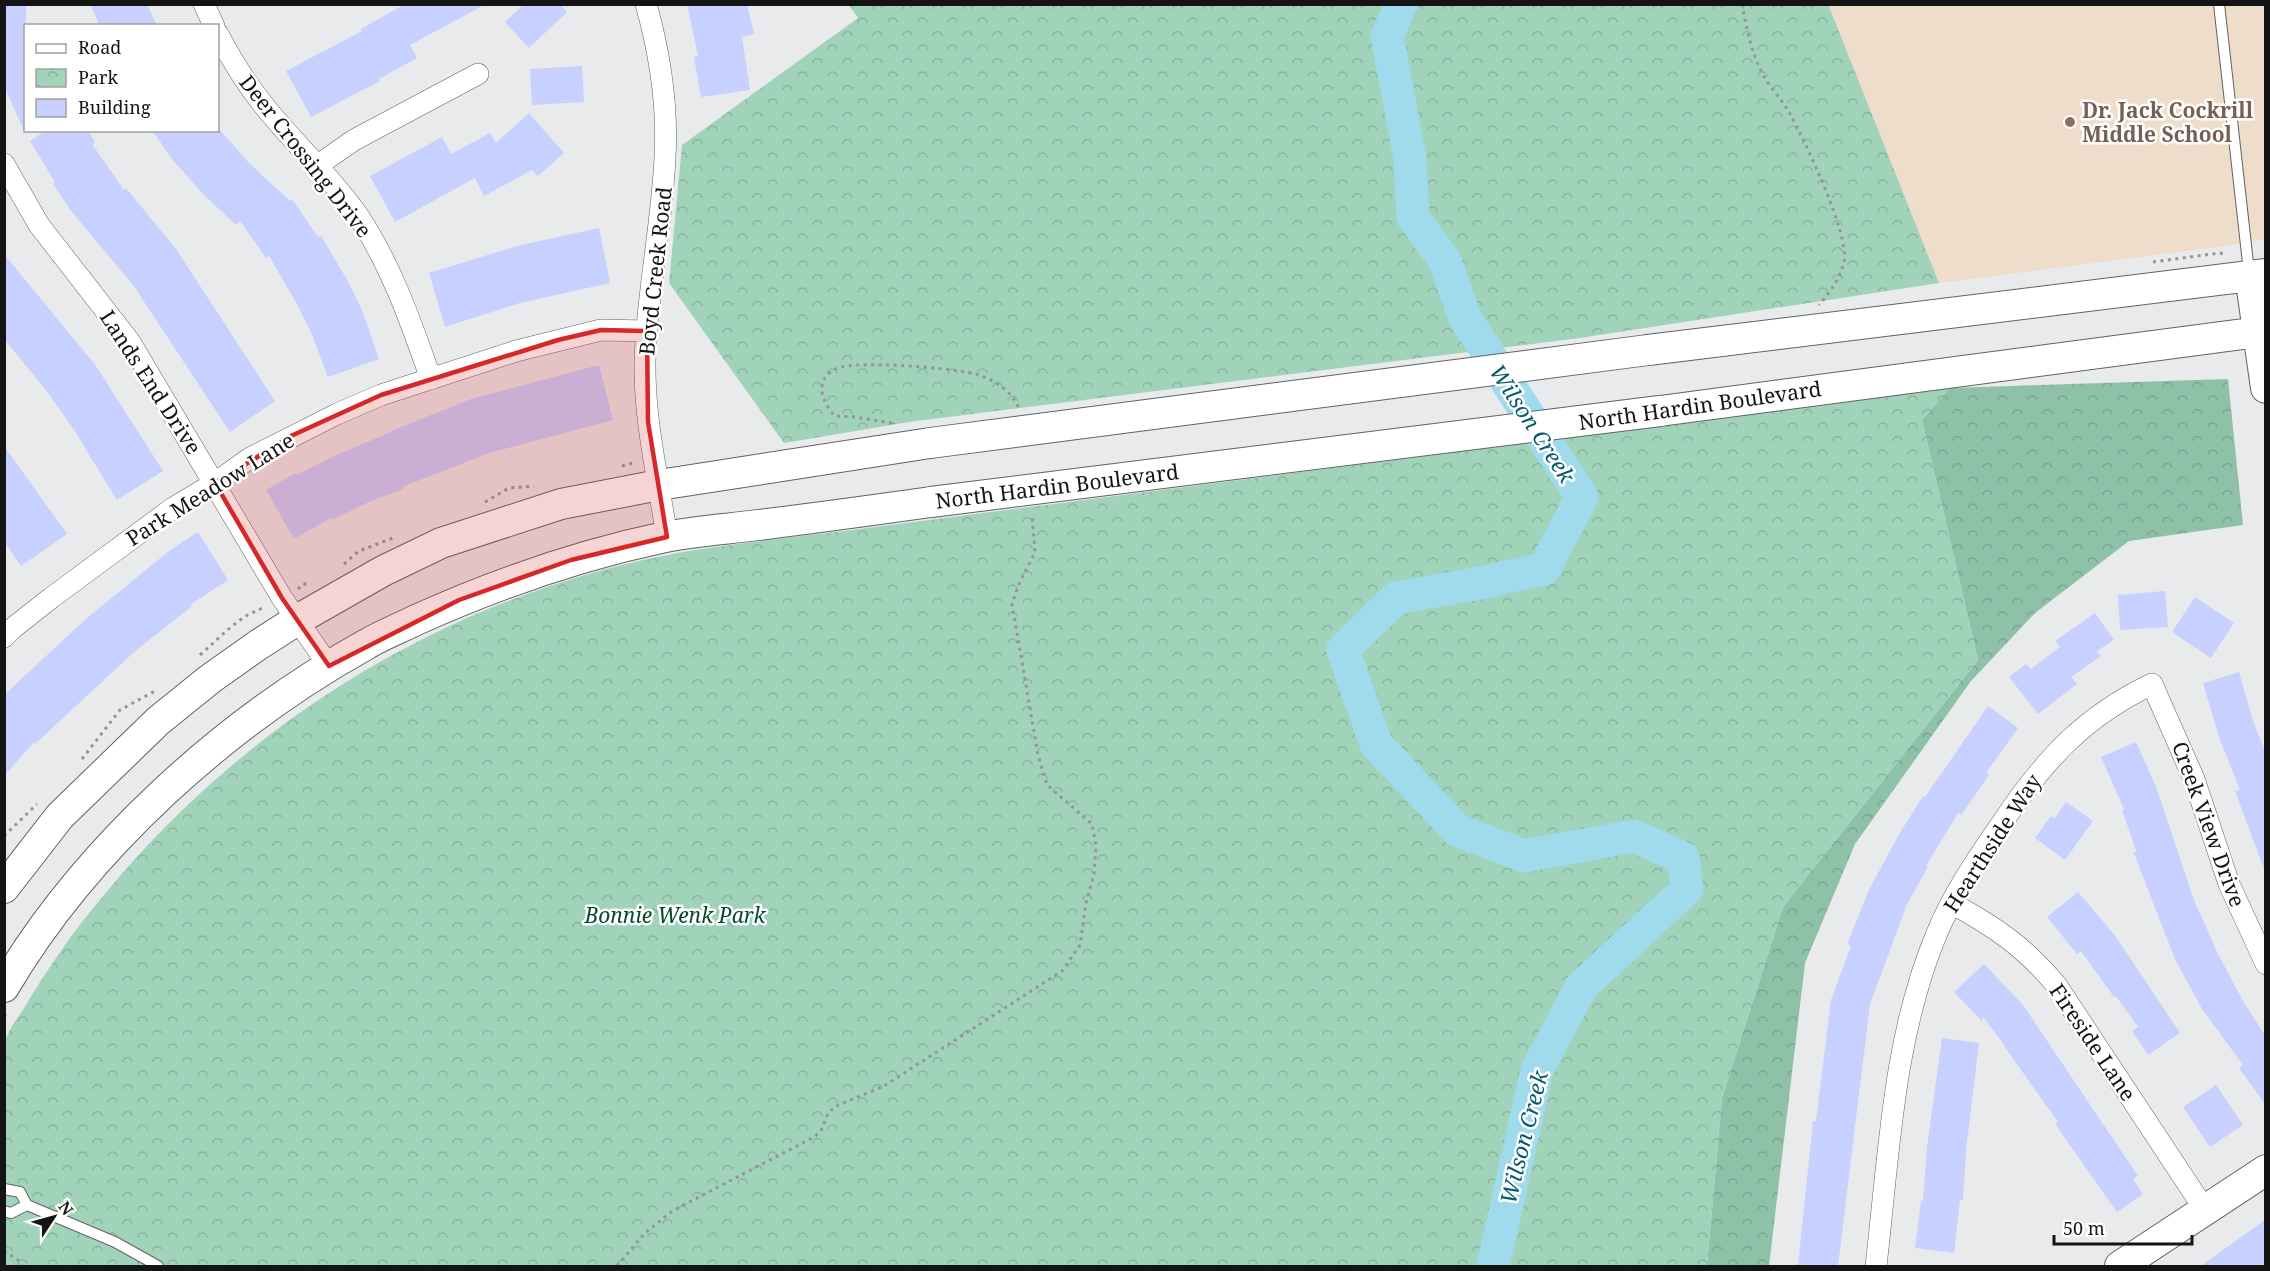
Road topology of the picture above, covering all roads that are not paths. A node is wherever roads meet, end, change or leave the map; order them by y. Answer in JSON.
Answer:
{"nodes":[{"id":1,"x":204,"y":4,"type":"edge"},
{"id":2,"x":646,"y":4,"type":"edge"},
{"id":3,"x":2219,"y":4,"type":"edge"},
{"id":4,"x":213,"y":24,"type":"edge"},
{"id":5,"x":219,"y":36,"type":"edge"},
{"id":6,"x":478,"y":74,"type":"dead end"},
{"id":7,"x":4,"y":164,"type":"edge"},
{"id":8,"x":318,"y":165,"type":"junction"},
{"id":9,"x":2258,"y":275,"type":"edge"},
{"id":10,"x":647,"y":331,"type":"junction"},
{"id":11,"x":2262,"y":332,"type":"edge"},
{"id":12,"x":431,"y":379,"type":"junction"},
{"id":13,"x":2265,"y":388,"type":"edge"},
{"id":14,"x":215,"y":483,"type":"junction"},
{"id":15,"x":659,"y":485,"type":"junction"},
{"id":16,"x":668,"y":537,"type":"junction"},
{"id":17,"x":297,"y":620,"type":"junction"},
{"id":18,"x":7,"y":627,"type":"edge"},
{"id":19,"x":330,"y":666,"type":"junction"},
{"id":20,"x":2152,"y":684,"type":"joint"},
{"id":21,"x":4,"y":888,"type":"edge"},
{"id":22,"x":1951,"y":903,"type":"junction"},
{"id":23,"x":2265,"y":964,"type":"edge"},
{"id":24,"x":7,"y":998,"type":"edge"},
{"id":25,"x":2265,"y":1170,"type":"edge"},
{"id":26,"x":4,"y":1189,"type":"edge"},
{"id":27,"x":27,"y":1205,"type":"junction"},
{"id":28,"x":2205,"y":1210,"type":"junction"},
{"id":29,"x":4,"y":1211,"type":"edge"},
{"id":30,"x":158,"y":1266,"type":"edge"},
{"id":31,"x":1876,"y":1266,"type":"edge"},
{"id":32,"x":2120,"y":1266,"type":"edge"}],
"edges":[{"from":1,"to":4,"type":"street"},
{"from":2,"to":10,"type":"street","name":"Boyd Creek Road"},
{"from":3,"to":9,"type":"lane"},
{"from":5,"to":8,"type":"street","name":"Deer Crossing Drive"},
{"from":6,"to":8,"type":"street"},
{"from":7,"to":14,"type":"street","name":"Lands End Drive"},
{"from":8,"to":12,"type":"street","name":"Deer Crossing Drive"},
{"from":9,"to":11,"type":"main road"},
{"from":9,"to":15,"type":"main road","bridge":true},
{"from":10,"to":12,"type":"street","name":"Park Meadow Lane"},
{"from":10,"to":15,"type":"street","name":"Boyd Creek Road"},
{"from":11,"to":13,"type":"main road"},
{"from":11,"to":16,"type":"main road","name":"North Hardin Boulevard","bridge":true},
{"from":12,"to":14,"type":"street","name":"Park Meadow Lane"},
{"from":14,"to":17,"type":"street","name":"Lands End Drive"},
{"from":14,"to":18,"type":"street","name":"Park Meadow Lane"},
{"from":15,"to":16,"type":"street","name":"Boyd Creek Road"},
{"from":15,"to":17,"type":"main road"},
{"from":16,"to":19,"type":"main road","name":"North Hardin Boulevard"},
{"from":17,"to":19,"type":"street","name":"Lands End Drive"},
{"from":17,"to":21,"type":"main road"},
{"from":19,"to":24,"type":"main road","name":"North Hardin Boulevard"},
{"from":20,"to":22,"type":"street","name":"Hearthside Way"},
{"from":20,"to":23,"type":"street","name":"Creek View Drive"},
{"from":22,"to":28,"type":"street","name":"Fireside Lane"},
{"from":22,"to":31,"type":"street","name":"Hearthside Way"},
{"from":25,"to":28,"type":"main road"},
{"from":26,"to":27,"type":"lane"},
{"from":27,"to":29,"type":"lane"},
{"from":27,"to":30,"type":"lane"},
{"from":28,"to":32,"type":"main road"}]}
